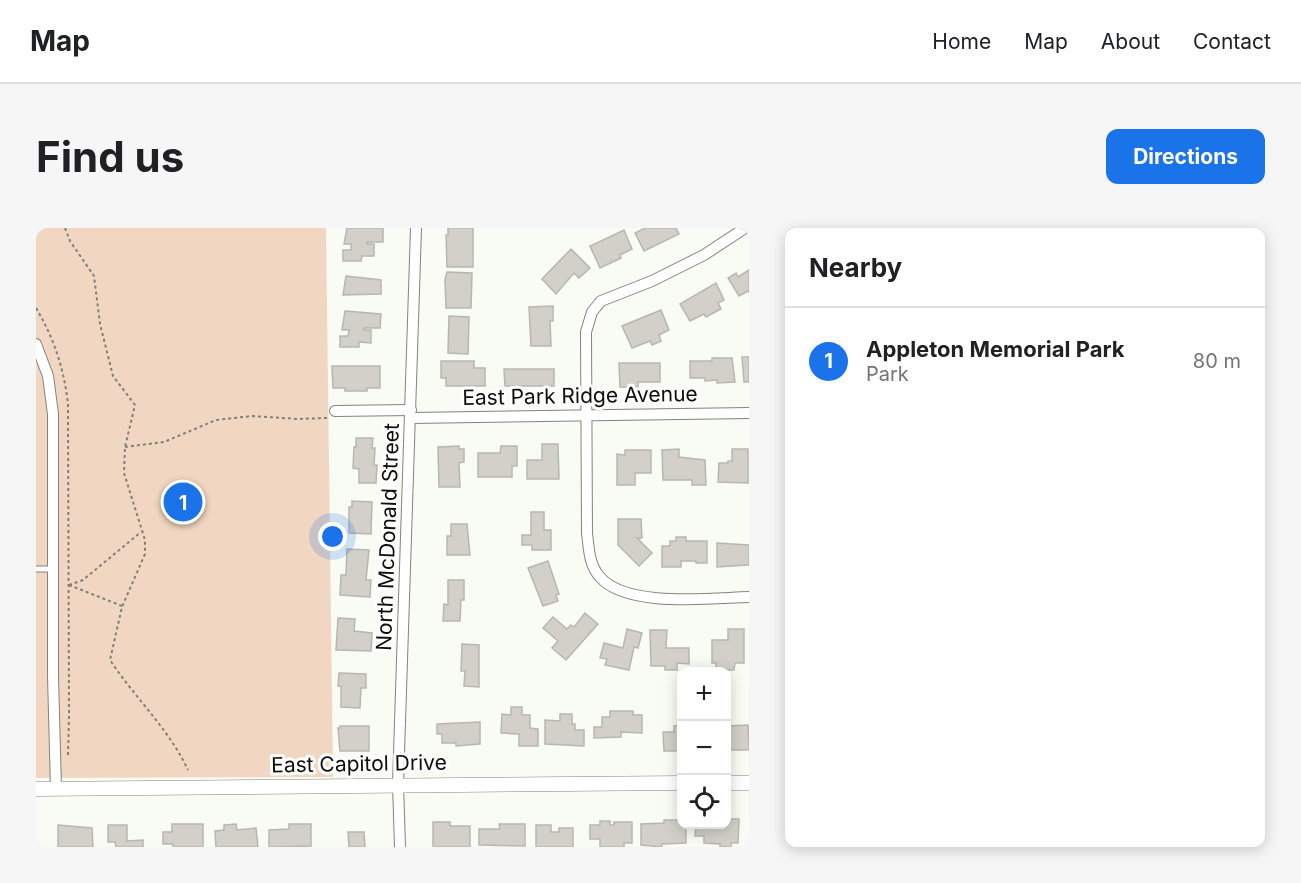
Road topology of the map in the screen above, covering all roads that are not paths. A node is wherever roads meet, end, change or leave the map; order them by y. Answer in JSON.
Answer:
{"nodes":[{"id":1,"x":416,"y":228,"type":"edge"},
{"id":2,"x":745,"y":228,"type":"edge"},
{"id":3,"x":36,"y":344,"type":"edge"},
{"id":4,"x":338,"y":411,"type":"road end"},
{"id":5,"x":749,"y":413,"type":"edge"},
{"id":6,"x":411,"y":414,"type":"junction"},
{"id":7,"x":586,"y":415,"type":"junction"},
{"id":8,"x":36,"y":569,"type":"edge"},
{"id":9,"x":54,"y":569,"type":"junction"},
{"id":10,"x":749,"y":597,"type":"edge"},
{"id":11,"x":677,"y":783,"type":"edge"},
{"id":12,"x":731,"y":783,"type":"edge"},
{"id":13,"x":749,"y":783,"type":"edge"},
{"id":14,"x":398,"y":784,"type":"junction"},
{"id":15,"x":36,"y":789,"type":"edge"},
{"id":16,"x":56,"y":789,"type":"junction"},
{"id":17,"x":400,"y":847,"type":"edge"}],
"edges":[{"from":1,"to":6,"type":"street","name":"North McDonald Street"},
{"from":2,"to":7,"type":"street"},
{"from":3,"to":9,"type":"street"},
{"from":4,"to":6,"type":"street","name":"East Park Ridge Avenue"},
{"from":5,"to":7,"type":"street","name":"East Park Ridge Avenue"},
{"from":6,"to":7,"type":"street","name":"East Park Ridge Avenue"},
{"from":6,"to":14,"type":"street","name":"North McDonald Street"},
{"from":7,"to":10,"type":"street"},
{"from":8,"to":9,"type":"lane"},
{"from":9,"to":16,"type":"street"},
{"from":11,"to":14,"type":"street","name":"East Capitol Drive"},
{"from":12,"to":13,"type":"street"},
{"from":14,"to":16,"type":"street","name":"East Capitol Drive"},
{"from":14,"to":17,"type":"street","name":"North McDonald Street"},
{"from":15,"to":16,"type":"street","name":"East Capitol Drive"}]}
